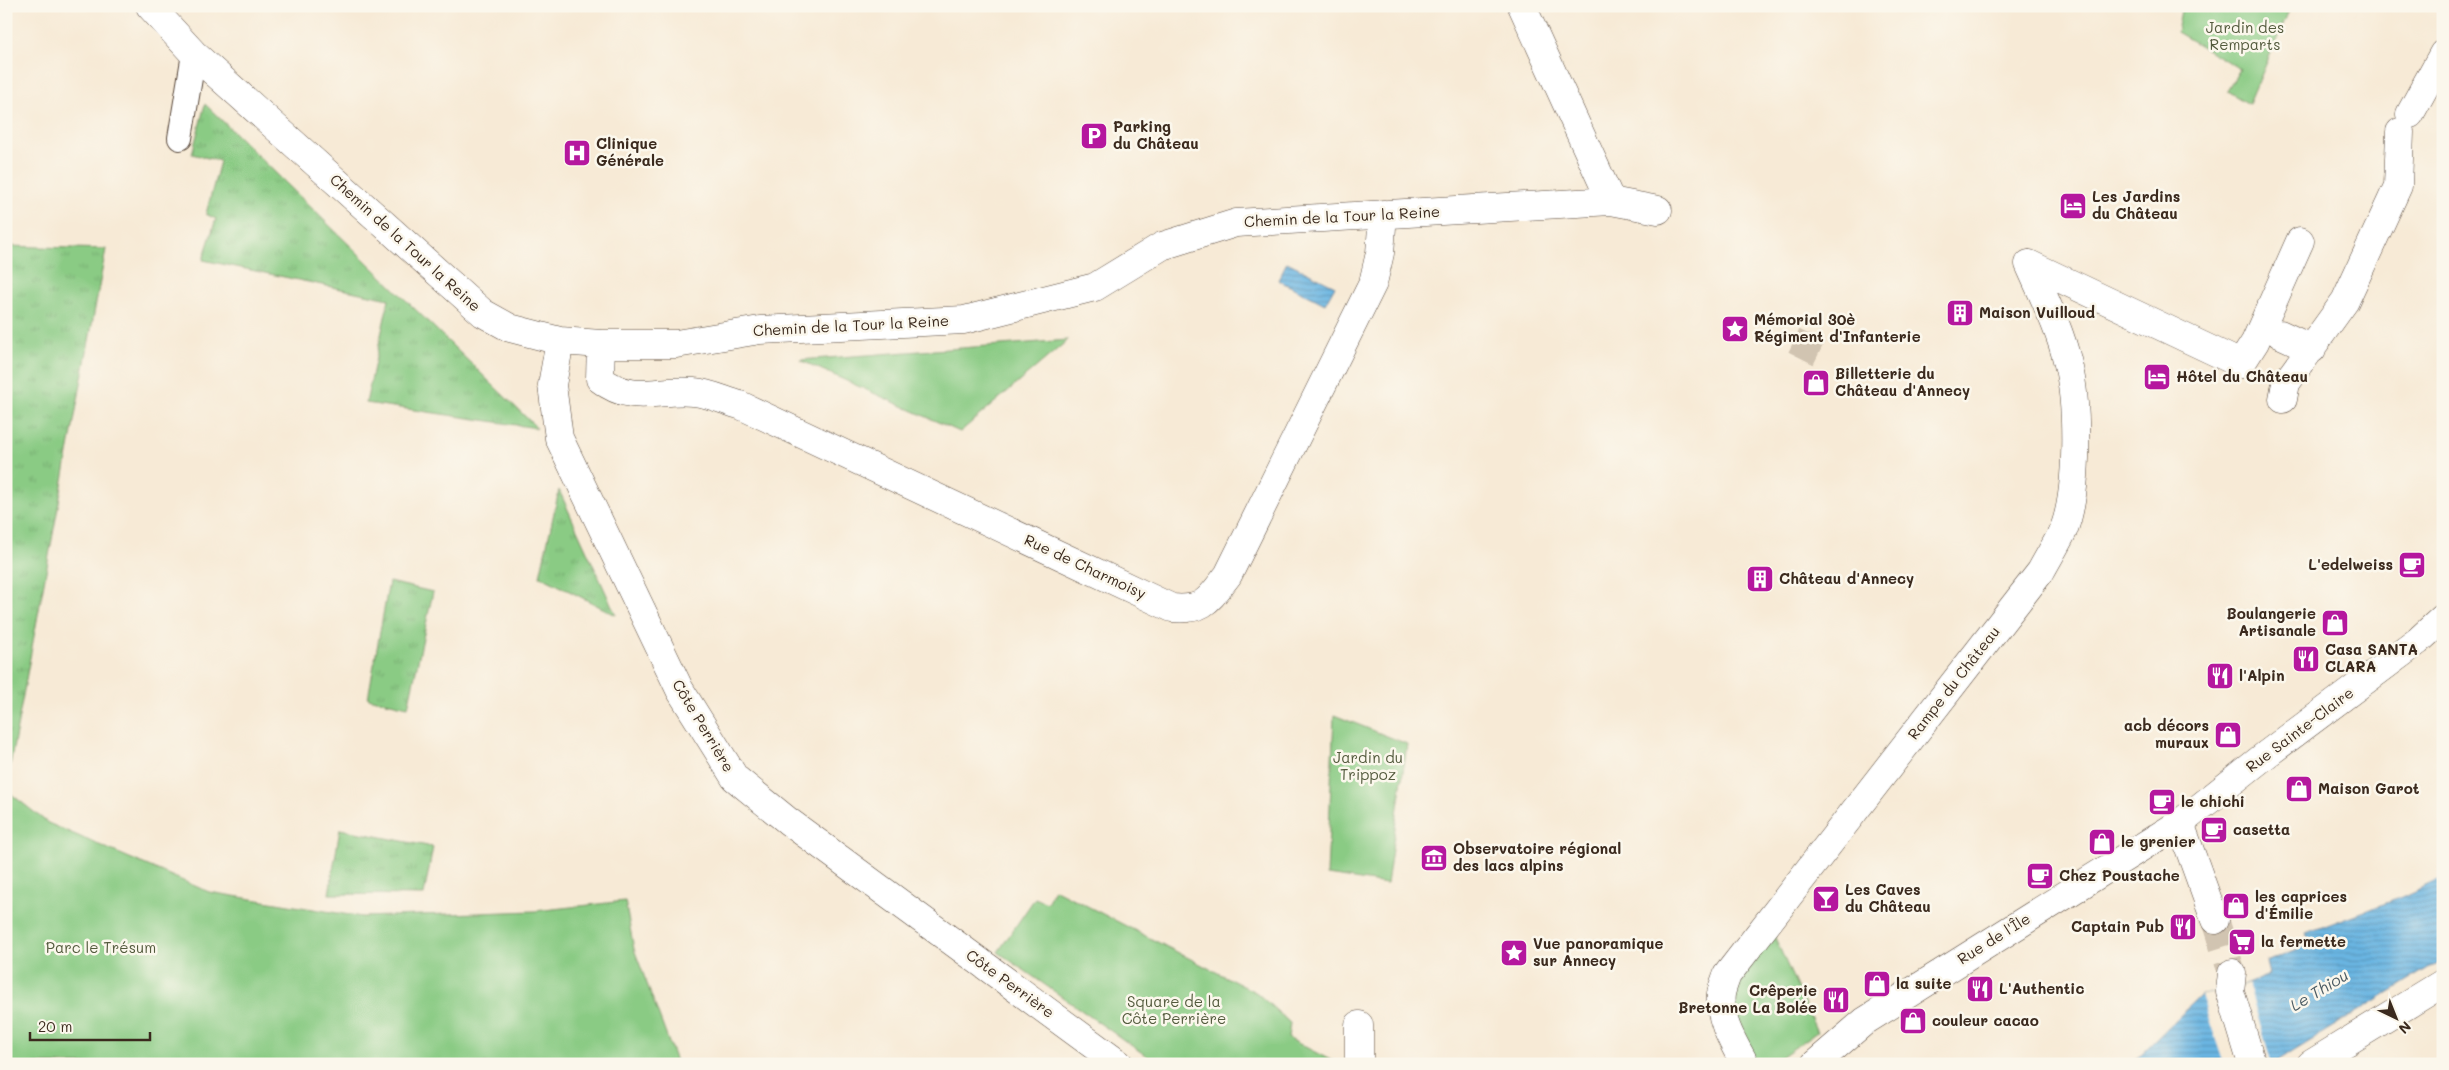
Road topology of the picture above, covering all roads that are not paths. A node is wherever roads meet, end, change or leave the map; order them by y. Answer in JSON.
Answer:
{"nodes":[{"id":1,"x":150,"y":6,"type":"edge"},
{"id":2,"x":1522,"y":6,"type":"edge"},
{"id":3,"x":194,"y":54,"type":"junction"},
{"id":4,"x":2443,"y":54,"type":"edge"},
{"id":5,"x":180,"y":138,"type":"dead end"},
{"id":6,"x":1611,"y":201,"type":"junction"},
{"id":7,"x":1658,"y":210,"type":"dead end"},
{"id":8,"x":1382,"y":214,"type":"junction"},
{"id":9,"x":2300,"y":242,"type":"dead end"},
{"id":10,"x":2280,"y":334,"type":"dead end"},
{"id":11,"x":560,"y":342,"type":"junction"},
{"id":12,"x":601,"y":344,"type":"junction"},
{"id":13,"x":2312,"y":349,"type":"junction"},
{"id":14,"x":2283,"y":399,"type":"dead end"},
{"id":15,"x":2443,"y":618,"type":"edge"},
{"id":16,"x":2180,"y":823,"type":"junction"},
{"id":17,"x":2215,"y":920,"type":"tunnel mouth"},
{"id":18,"x":2231,"y":982,"type":"tunnel mouth"},
{"id":19,"x":2443,"y":983,"type":"edge"},
{"id":20,"x":1360,"y":1025,"type":"dead end"},
{"id":21,"x":1119,"y":1064,"type":"edge"},
{"id":22,"x":1359,"y":1064,"type":"edge"},
{"id":23,"x":1745,"y":1064,"type":"edge"},
{"id":24,"x":1815,"y":1064,"type":"edge"},
{"id":25,"x":2252,"y":1064,"type":"edge"},
{"id":26,"x":2311,"y":1064,"type":"edge"}],
"edges":[{"from":1,"to":3,"type":"street","name":"Chemin de la Tour la Reine"},
{"from":2,"to":6,"type":"street"},
{"from":3,"to":5,"type":"lane"},
{"from":3,"to":11,"type":"street","name":"Chemin de la Tour la Reine"},
{"from":4,"to":13,"type":"street"},
{"from":6,"to":7,"type":"street","name":"Chemin de la Tour la Reine"},
{"from":6,"to":8,"type":"street","name":"Chemin de la Tour la Reine"},
{"from":8,"to":12,"type":"street","name":"Chemin de la Tour la Reine"},
{"from":8,"to":12,"type":"street","name":"Rue de Charmoisy"},
{"from":9,"to":23,"type":"street","name":"Rampe du Château"},
{"from":10,"to":13,"type":"street"},
{"from":11,"to":12,"type":"street","name":"Chemin de la Tour la Reine"},
{"from":11,"to":21,"type":"street","name":"Côte Perrière"},
{"from":13,"to":14,"type":"street"},
{"from":15,"to":16,"type":"street","name":"Rue Sainte-Claire"},
{"from":16,"to":17,"type":"street"},
{"from":16,"to":24,"type":"street","name":"Rue de l'Île"},
{"from":18,"to":25,"type":"street"},
{"from":19,"to":26,"type":"street"},
{"from":20,"to":22,"type":"street"}]}
